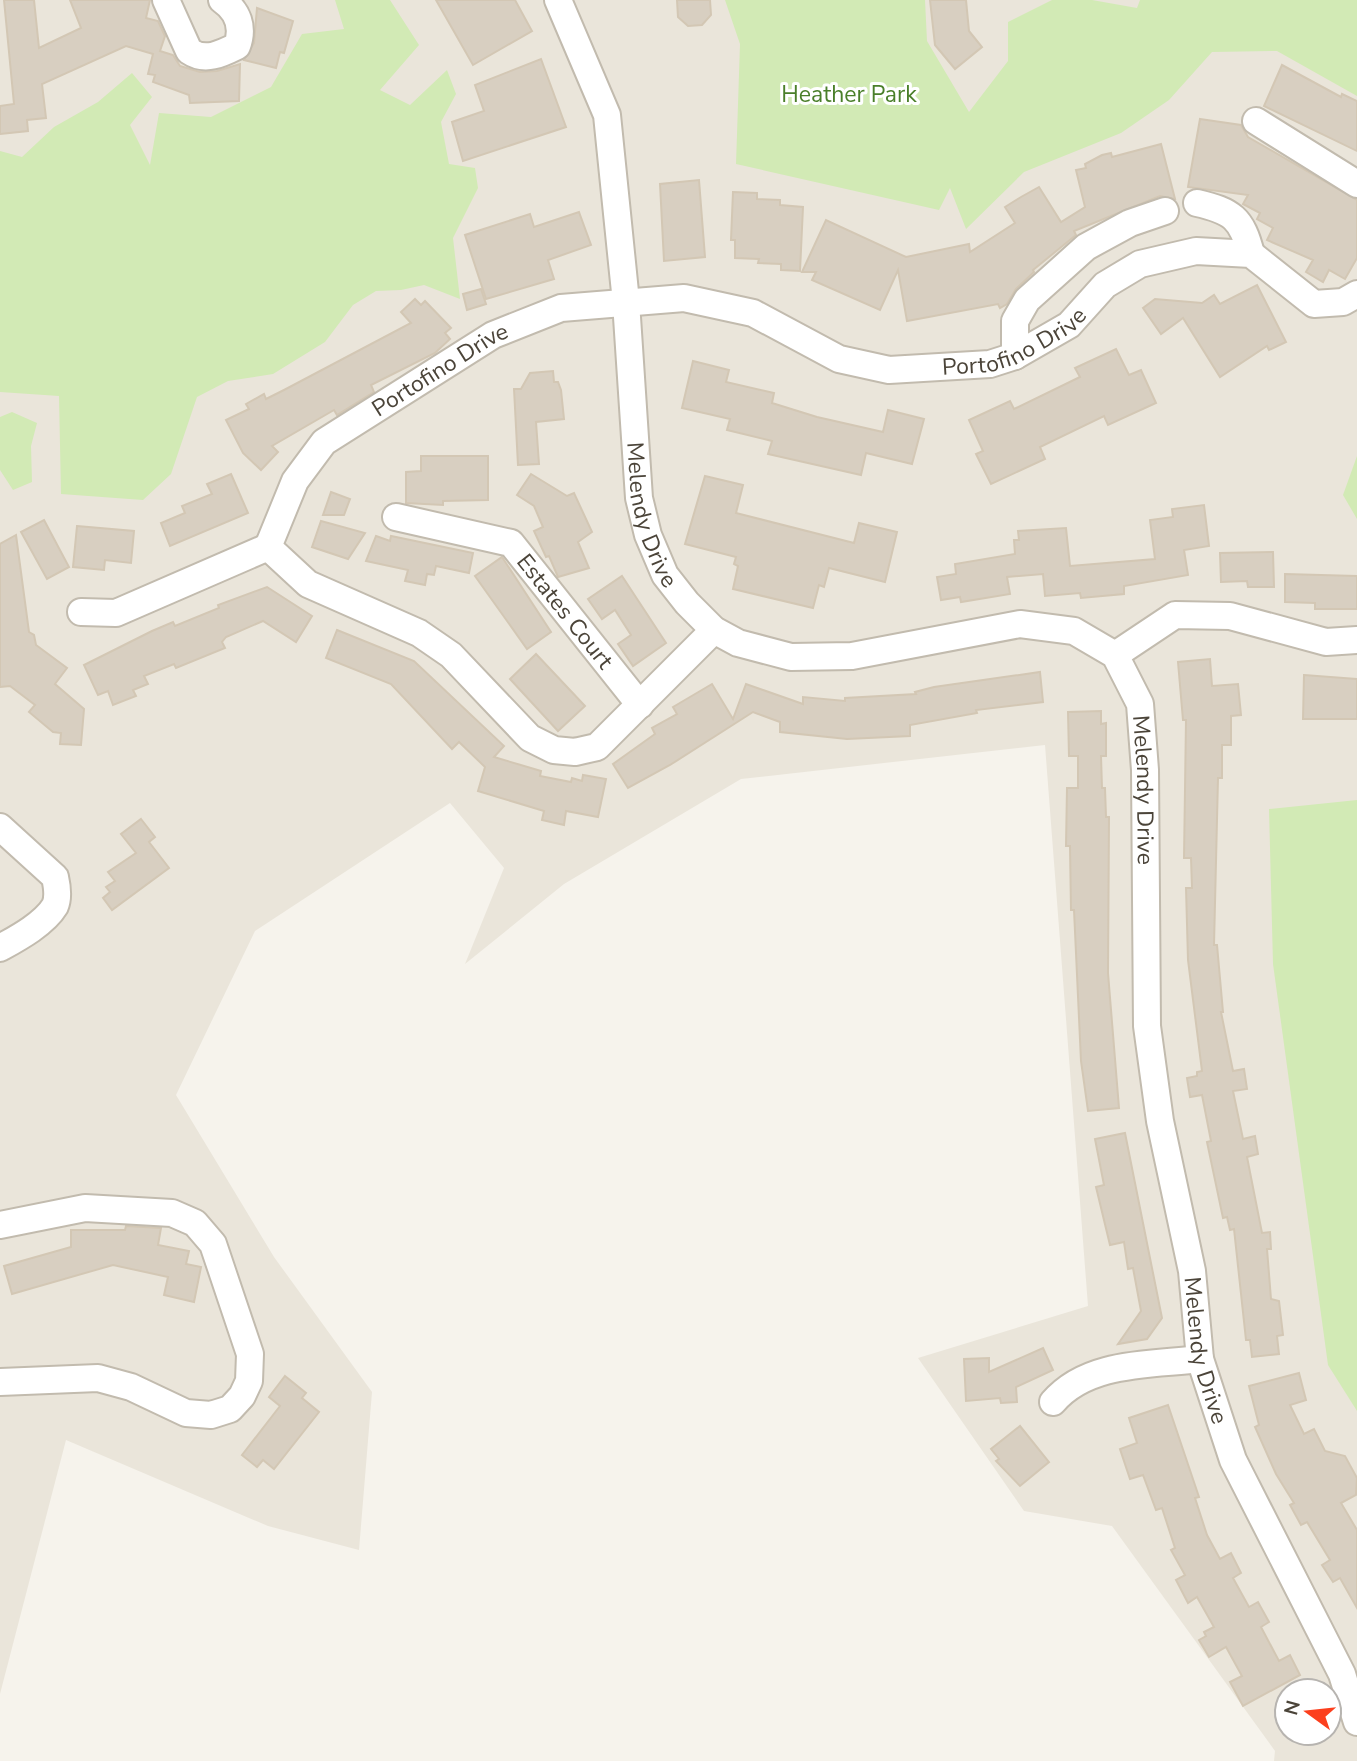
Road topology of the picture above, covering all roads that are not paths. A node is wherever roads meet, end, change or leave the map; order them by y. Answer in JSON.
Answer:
{"nodes":[{"id":1,"x":166,"y":0,"type":"edge"},
{"id":2,"x":222,"y":0,"type":"edge"},
{"id":3,"x":558,"y":0,"type":"edge"},
{"id":4,"x":1256,"y":121,"type":"dead end"},
{"id":5,"x":1357,"y":184,"type":"edge"},
{"id":6,"x":1197,"y":203,"type":"dead end"},
{"id":7,"x":1166,"y":211,"type":"dead end"},
{"id":8,"x":1251,"y":254,"type":"junction"},
{"id":9,"x":1357,"y":294,"type":"edge"},
{"id":10,"x":626,"y":302,"type":"junction"},
{"id":11,"x":1015,"y":356,"type":"junction"},
{"id":12,"x":396,"y":517,"type":"dead end"},
{"id":13,"x":268,"y":547,"type":"junction"},
{"id":14,"x":81,"y":612,"type":"dead end"},
{"id":15,"x":714,"y":630,"type":"junction"},
{"id":16,"x":1357,"y":640,"type":"edge"},
{"id":17,"x":1115,"y":655,"type":"junction"},
{"id":18,"x":640,"y":705,"type":"junction"},
{"id":19,"x":0,"y":827,"type":"edge"},
{"id":20,"x":0,"y":948,"type":"edge"},
{"id":21,"x":0,"y":1225,"type":"edge"},
{"id":22,"x":1200,"y":1359,"type":"junction"},
{"id":23,"x":0,"y":1382,"type":"edge"},
{"id":24,"x":1053,"y":1402,"type":"dead end"},
{"id":25,"x":1357,"y":1722,"type":"edge"}],
"edges":[{"from":1,"to":2,"type":"street"},
{"from":3,"to":10,"type":"street","name":"Melendy Drive"},
{"from":4,"to":5,"type":"street"},
{"from":6,"to":8,"type":"street"},
{"from":7,"to":11,"type":"street"},
{"from":8,"to":9,"type":"street"},
{"from":8,"to":11,"type":"street","name":"Portofino Drive"},
{"from":10,"to":11,"type":"street","name":"Portofino Drive"},
{"from":10,"to":13,"type":"street","name":"Portofino Drive"},
{"from":10,"to":15,"type":"street","name":"Melendy Drive"},
{"from":12,"to":18,"type":"street","name":"Estates Court"},
{"from":13,"to":14,"type":"street"},
{"from":13,"to":18,"type":"street"},
{"from":15,"to":17,"type":"street","name":"Melendy Drive"},
{"from":15,"to":18,"type":"street"},
{"from":16,"to":17,"type":"street"},
{"from":17,"to":22,"type":"street","name":"Melendy Drive"},
{"from":19,"to":20,"type":"street"},
{"from":21,"to":23,"type":"street"},
{"from":22,"to":24,"type":"street"},
{"from":22,"to":25,"type":"street","name":"Melendy Drive"}]}
